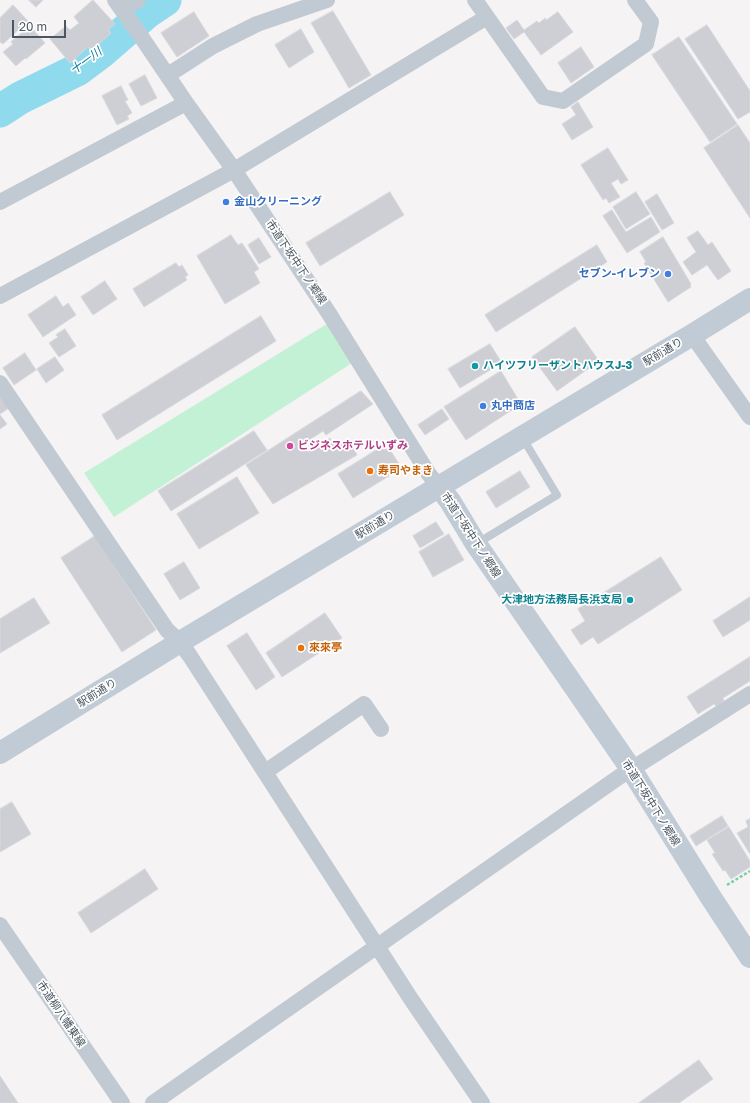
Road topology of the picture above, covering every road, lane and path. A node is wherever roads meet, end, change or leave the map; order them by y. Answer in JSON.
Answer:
{"nodes":[{"id":1,"x":138,"y":0,"type":"edge"},
{"id":2,"x":327,"y":0,"type":"edge"},
{"id":3,"x":475,"y":0,"type":"edge"},
{"id":4,"x":635,"y":0,"type":"edge"},
{"id":5,"x":122,"y":10,"type":"edge"},
{"id":6,"x":487,"y":17,"type":"junction"},
{"id":7,"x":168,"y":75,"type":"junction"},
{"id":8,"x":186,"y":103,"type":"junction"},
{"id":9,"x":234,"y":170,"type":"junction"},
{"id":10,"x":0,"y":202,"type":"edge"},
{"id":11,"x":0,"y":296,"type":"edge"},
{"id":12,"x":750,"y":299,"type":"edge"},
{"id":13,"x":692,"y":335,"type":"junction"},
{"id":14,"x":0,"y":383,"type":"edge"},
{"id":15,"x":750,"y":417,"type":"edge"},
{"id":16,"x":521,"y":436,"type":"junction"},
{"id":17,"x":439,"y":487,"type":"junction"},
{"id":18,"x":476,"y":544,"type":"junction"},
{"id":19,"x":180,"y":642,"type":"junction"},
{"id":20,"x":750,"y":694,"type":"edge"},
{"id":21,"x":381,"y":729,"type":"dead end"},
{"id":22,"x":0,"y":753,"type":"edge"},
{"id":23,"x":630,"y":770,"type":"junction"},
{"id":24,"x":265,"y":772,"type":"junction"},
{"id":25,"x":750,"y":871,"type":"edge"},
{"id":26,"x":710,"y":896,"type":"junction"},
{"id":27,"x":0,"y":925,"type":"edge"},
{"id":28,"x":377,"y":947,"type":"junction"},
{"id":29,"x":750,"y":958,"type":"edge"},
{"id":30,"x":122,"y":1103,"type":"edge"},
{"id":31,"x":153,"y":1103,"type":"edge"},
{"id":32,"x":482,"y":1103,"type":"edge"}],
"edges":[{"from":1,"to":5,"type":"street"},
{"from":2,"to":7,"type":"street"},
{"from":3,"to":6,"type":"street"},
{"from":4,"to":6,"type":"street"},
{"from":5,"to":7,"type":"street","name":"市道下坂中下ノ郷線"},
{"from":6,"to":9,"type":"street"},
{"from":7,"to":8,"type":"street","name":"市道下坂中下ノ郷線"},
{"from":8,"to":9,"type":"street","name":"市道下坂中下ノ郷線"},
{"from":8,"to":10,"type":"street"},
{"from":9,"to":11,"type":"street"},
{"from":9,"to":17,"type":"street","name":"市道下坂中下ノ郷線"},
{"from":12,"to":13,"type":"main road","name":"駅前通り"},
{"from":13,"to":15,"type":"street"},
{"from":13,"to":16,"type":"main road","name":"駅前通り"},
{"from":14,"to":19,"type":"street"},
{"from":16,"to":17,"type":"main road","name":"駅前通り"},
{"from":16,"to":18,"type":"lane"},
{"from":17,"to":18,"type":"main road","name":"市道下坂中下ノ郷線"},
{"from":17,"to":19,"type":"main road","name":"駅前通り"},
{"from":18,"to":23,"type":"main road","name":"市道下坂中下ノ郷線"},
{"from":19,"to":22,"type":"main road","name":"駅前通り"},
{"from":19,"to":24,"type":"street"},
{"from":20,"to":23,"type":"street"},
{"from":21,"to":24,"type":"street"},
{"from":23,"to":26,"type":"main road","name":"市道下坂中下ノ郷線"},
{"from":23,"to":28,"type":"street"},
{"from":24,"to":28,"type":"street"},
{"from":25,"to":26,"type":"path"},
{"from":26,"to":29,"type":"main road","name":"市道下坂中下ノ郷線"},
{"from":27,"to":30,"type":"street","name":"市道柳八幡東線"},
{"from":28,"to":31,"type":"street"},
{"from":28,"to":32,"type":"street"}]}
